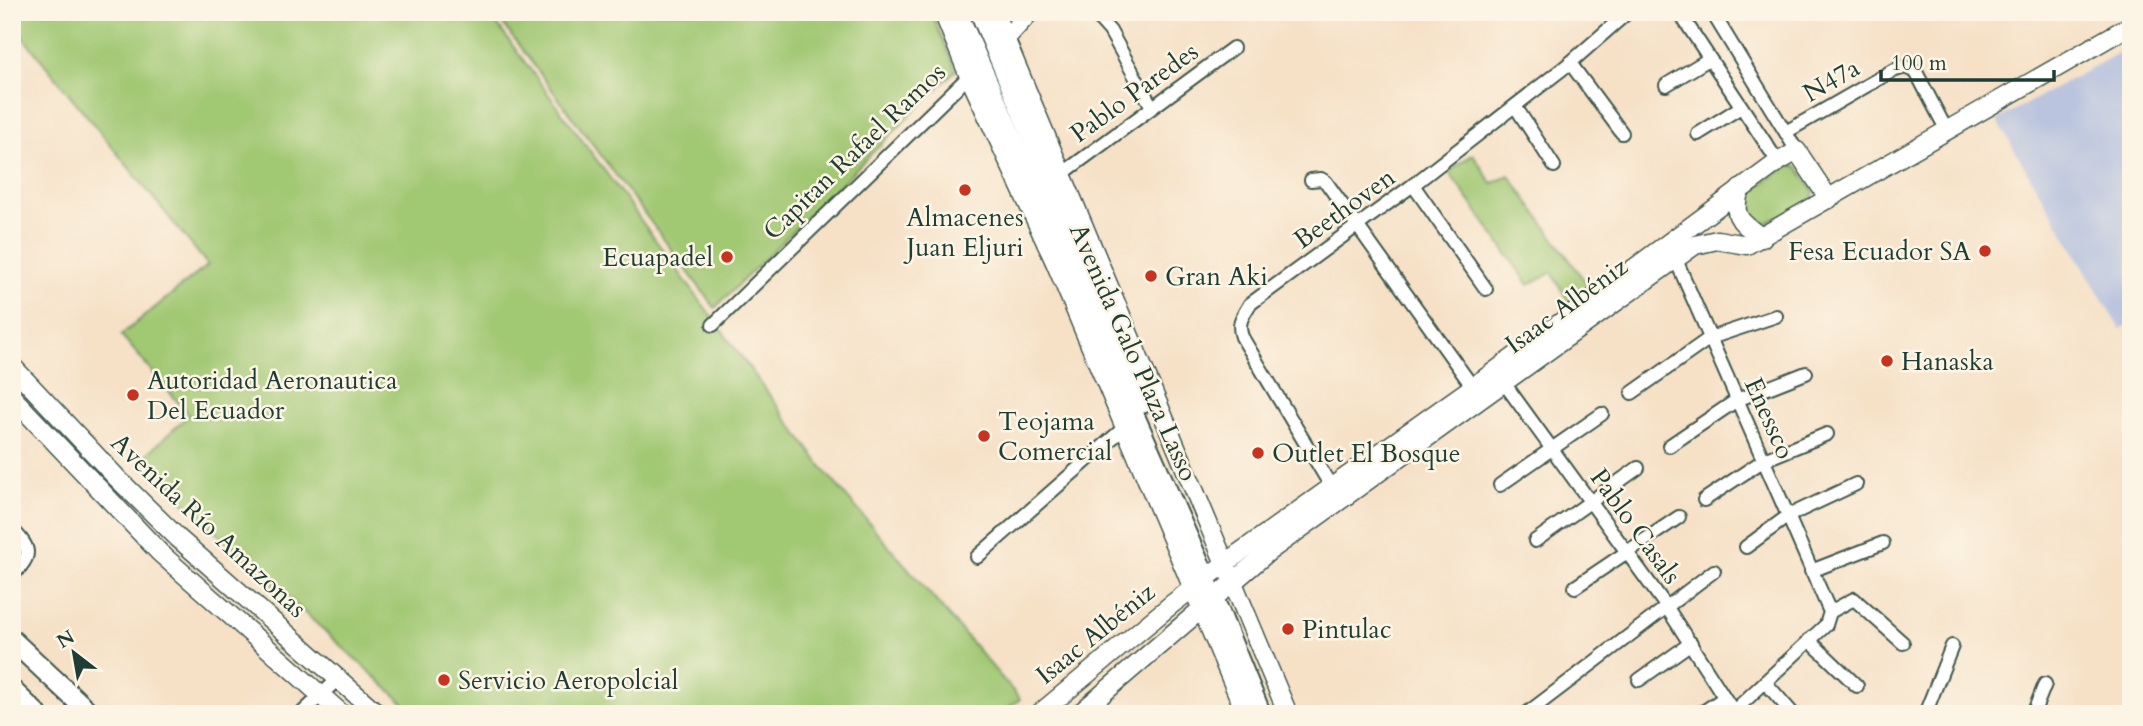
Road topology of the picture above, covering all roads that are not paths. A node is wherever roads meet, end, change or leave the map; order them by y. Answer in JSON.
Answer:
{"nodes":[{"id":1,"x":943,"y":12,"type":"edge"},
{"id":2,"x":957,"y":12,"type":"edge"},
{"id":3,"x":980,"y":12,"type":"edge"},
{"id":4,"x":994,"y":12,"type":"edge"},
{"id":5,"x":1030,"y":12,"type":"edge"},
{"id":6,"x":1093,"y":12,"type":"edge"},
{"id":7,"x":1608,"y":12,"type":"edge"},
{"id":8,"x":1628,"y":12,"type":"edge"},
{"id":9,"x":1679,"y":12,"type":"edge"},
{"id":10,"x":1712,"y":12,"type":"edge"},
{"id":11,"x":1618,"y":22,"type":"junction"},
{"id":12,"x":2131,"y":25,"type":"edge"},
{"id":13,"x":1000,"y":44,"type":"junction"},
{"id":14,"x":1233,"y":48,"type":"dead end"},
{"id":15,"x":1709,"y":59,"type":"junction"},
{"id":16,"x":1570,"y":63,"type":"junction"},
{"id":17,"x":974,"y":71,"type":"junction"},
{"id":18,"x":1666,"y":85,"type":"dead end"},
{"id":19,"x":1515,"y":106,"type":"junction"},
{"id":20,"x":1152,"y":107,"type":"junction"},
{"id":21,"x":1741,"y":107,"type":"junction"},
{"id":22,"x":1947,"y":131,"type":"junction"},
{"id":23,"x":1786,"y":132,"type":"junction"},
{"id":24,"x":1622,"y":133,"type":"dead end"},
{"id":25,"x":1698,"y":134,"type":"dead end"},
{"id":26,"x":1797,"y":151,"type":"junction"},
{"id":27,"x":1778,"y":162,"type":"junction"},
{"id":28,"x":1554,"y":166,"type":"dead end"},
{"id":29,"x":1062,"y":173,"type":"junction"},
{"id":30,"x":1311,"y":180,"type":"dead end"},
{"id":31,"x":1413,"y":185,"type":"junction"},
{"id":32,"x":1740,"y":189,"type":"junction"},
{"id":33,"x":1829,"y":199,"type":"junction"},
{"id":34,"x":1356,"y":227,"type":"junction"},
{"id":35,"x":1762,"y":238,"type":"junction"},
{"id":36,"x":1672,"y":251,"type":"junction"},
{"id":37,"x":1486,"y":289,"type":"dead end"},
{"id":38,"x":1776,"y":316,"type":"dead end"},
{"id":39,"x":713,"y":325,"type":"dead end"},
{"id":40,"x":1710,"y":338,"type":"junction"},
{"id":41,"x":12,"y":366,"type":"edge"},
{"id":42,"x":1806,"y":373,"type":"dead end"},
{"id":43,"x":1500,"y":377,"type":"junction"},
{"id":44,"x":1477,"y":393,"type":"junction"},
{"id":45,"x":1632,"y":393,"type":"dead end"},
{"id":46,"x":12,"y":397,"type":"edge"},
{"id":47,"x":1737,"y":400,"type":"junction"},
{"id":48,"x":1602,"y":414,"type":"dead end"},
{"id":49,"x":1125,"y":427,"type":"junction"},
{"id":50,"x":1827,"y":434,"type":"dead end"},
{"id":51,"x":1670,"y":446,"type":"dead end"},
{"id":52,"x":1553,"y":450,"type":"junction"},
{"id":53,"x":1763,"y":460,"type":"junction"},
{"id":54,"x":1638,"y":468,"type":"dead end"},
{"id":55,"x":117,"y":478,"type":"junction"},
{"id":56,"x":1856,"y":484,"type":"dead end"},
{"id":57,"x":1500,"y":485,"type":"dead end"},
{"id":58,"x":1332,"y":488,"type":"junction"},
{"id":59,"x":104,"y":493,"type":"junction"},
{"id":60,"x":1704,"y":499,"type":"dead end"},
{"id":61,"x":1591,"y":502,"type":"junction"},
{"id":62,"x":1788,"y":516,"type":"junction"},
{"id":63,"x":1679,"y":517,"type":"dead end"},
{"id":64,"x":12,"y":529,"type":"edge"},
{"id":65,"x":1535,"y":541,"type":"dead end"},
{"id":66,"x":1884,"y":543,"type":"dead end"},
{"id":67,"x":1746,"y":547,"type":"dead end"},
{"id":68,"x":1626,"y":552,"type":"junction"},
{"id":69,"x":977,"y":557,"type":"dead end"},
{"id":70,"x":1714,"y":571,"type":"dead end"},
{"id":71,"x":1811,"y":571,"type":"junction"},
{"id":72,"x":12,"y":576,"type":"edge"},
{"id":73,"x":1213,"y":584,"type":"junction"},
{"id":74,"x":1575,"y":587,"type":"dead end"},
{"id":75,"x":1666,"y":606,"type":"junction"},
{"id":76,"x":1829,"y":612,"type":"junction"},
{"id":77,"x":12,"y":640,"type":"edge"},
{"id":78,"x":1809,"y":640,"type":"junction"},
{"id":79,"x":1691,"y":643,"type":"junction"},
{"id":80,"x":1903,"y":643,"type":"dead end"},
{"id":81,"x":1952,"y":646,"type":"dead end"},
{"id":82,"x":338,"y":679,"type":"junction"},
{"id":83,"x":1639,"y":680,"type":"dead end"},
{"id":84,"x":1765,"y":682,"type":"junction"},
{"id":85,"x":2045,"y":684,"type":"dead end"},
{"id":86,"x":1857,"y":686,"type":"dead end"},
{"id":87,"x":12,"y":690,"type":"edge"},
{"id":88,"x":321,"y":695,"type":"junction"},
{"id":89,"x":1724,"y":698,"type":"junction"},
{"id":90,"x":1735,"y":713,"type":"edge"},
{"id":91,"x":37,"y":714,"type":"edge"},
{"id":92,"x":90,"y":714,"type":"edge"},
{"id":93,"x":300,"y":714,"type":"edge"},
{"id":94,"x":342,"y":714,"type":"edge"},
{"id":95,"x":378,"y":714,"type":"edge"},
{"id":96,"x":1039,"y":714,"type":"edge"},
{"id":97,"x":1079,"y":714,"type":"edge"},
{"id":98,"x":1246,"y":714,"type":"edge"},
{"id":99,"x":1261,"y":714,"type":"edge"},
{"id":100,"x":1274,"y":714,"type":"edge"},
{"id":101,"x":1288,"y":714,"type":"edge"},
{"id":102,"x":1526,"y":714,"type":"edge"},
{"id":103,"x":1700,"y":714,"type":"edge"},
{"id":104,"x":1793,"y":714,"type":"edge"},
{"id":105,"x":1925,"y":714,"type":"edge"},
{"id":106,"x":2033,"y":714,"type":"edge"}],
"edges":[{"from":1,"to":17,"type":"main road","name":"Avenida Galo Plaza Lasso"},
{"from":2,"to":17,"type":"main road","name":"Avenida Galo Plaza Lasso"},
{"from":3,"to":13,"type":"main road","name":"Avenida Galo Plaza Lasso"},
{"from":4,"to":13,"type":"main road","name":"Avenida Galo Plaza Lasso"},
{"from":5,"to":13,"type":"main road","name":"Capitan Rafael Ramos"},
{"from":6,"to":20,"type":"street"},
{"from":7,"to":11,"type":"street"},
{"from":8,"to":11,"type":"street","name":"Beethoven"},
{"from":9,"to":15,"type":"street"},
{"from":10,"to":23,"type":"street"},
{"from":11,"to":16,"type":"street","name":"Beethoven"},
{"from":12,"to":22,"type":"main road","name":"Isaac Albéniz"},
{"from":13,"to":17,"type":"main road","name":"Capitan Rafael Ramos"},
{"from":13,"to":29,"type":"main road","name":"Avenida Galo Plaza Lasso"},
{"from":13,"to":73,"type":"main road","name":"Avenida Galo Plaza Lasso"},
{"from":14,"to":20,"type":"street","name":"Pablo Paredes"},
{"from":15,"to":18,"type":"street"},
{"from":15,"to":21,"type":"street"},
{"from":16,"to":19,"type":"street","name":"Beethoven"},
{"from":16,"to":24,"type":"street"},
{"from":17,"to":39,"type":"street","name":"Capitan Rafael Ramos"},
{"from":17,"to":49,"type":"main road","name":"Avenida Galo Plaza Lasso"},
{"from":17,"to":73,"type":"main road","name":"Avenida Galo Plaza Lasso"},
{"from":19,"to":28,"type":"street"},
{"from":19,"to":31,"type":"street","name":"Beethoven"},
{"from":20,"to":29,"type":"street","name":"Pablo Paredes"},
{"from":21,"to":25,"type":"street"},
{"from":21,"to":27,"type":"street"},
{"from":22,"to":23,"type":"street","name":"N47a"},
{"from":22,"to":33,"type":"main road","name":"Isaac Albéniz"},
{"from":23,"to":26,"type":"street"},
{"from":26,"to":27,"type":"main road","name":"Isaac Albéniz"},
{"from":26,"to":33,"type":"main road"},
{"from":27,"to":32,"type":"main road","name":"Isaac Albéniz"},
{"from":29,"to":73,"type":"main road","name":"Avenida Galo Plaza Lasso"},
{"from":30,"to":34,"type":"street"},
{"from":31,"to":34,"type":"street","name":"Beethoven"},
{"from":31,"to":37,"type":"street"},
{"from":32,"to":35,"type":"main road"},
{"from":32,"to":36,"type":"main road","name":"Isaac Albéniz"},
{"from":33,"to":35,"type":"main road","name":"Isaac Albéniz"},
{"from":34,"to":44,"type":"street"},
{"from":34,"to":58,"type":"street","name":"Beethoven"},
{"from":35,"to":36,"type":"main road","name":"Isaac Albéniz"},
{"from":36,"to":40,"type":"street","name":"Enessco"},
{"from":36,"to":43,"type":"main road","name":"Isaac Albéniz"},
{"from":38,"to":40,"type":"street"},
{"from":40,"to":45,"type":"street"},
{"from":40,"to":47,"type":"street","name":"Enessco"},
{"from":41,"to":55,"type":"main road","name":"Avenida Río Amazonas"},
{"from":42,"to":47,"type":"street"},
{"from":43,"to":44,"type":"main road","name":"Isaac Albéniz"},
{"from":43,"to":52,"type":"street","name":"Pablo Casals"},
{"from":44,"to":58,"type":"main road","name":"Isaac Albéniz"},
{"from":44,"to":73,"type":"main road","name":"Isaac Albéniz"},
{"from":46,"to":59,"type":"main road","name":"Avenida Río Amazonas"},
{"from":47,"to":51,"type":"street"},
{"from":47,"to":53,"type":"street","name":"Enessco"},
{"from":48,"to":52,"type":"street"},
{"from":49,"to":69,"type":"street"},
{"from":49,"to":73,"type":"main road","name":"Avenida Galo Plaza Lasso"},
{"from":50,"to":53,"type":"street"},
{"from":52,"to":57,"type":"street"},
{"from":52,"to":61,"type":"street","name":"Pablo Casals"},
{"from":53,"to":60,"type":"street"},
{"from":53,"to":62,"type":"street","name":"Enessco"},
{"from":54,"to":61,"type":"street"},
{"from":55,"to":59,"type":"main road"},
{"from":55,"to":82,"type":"main road","name":"Avenida Río Amazonas"},
{"from":56,"to":62,"type":"street"},
{"from":58,"to":73,"type":"main road","name":"Isaac Albéniz"},
{"from":59,"to":88,"type":"main road","name":"Avenida Río Amazonas"},
{"from":61,"to":65,"type":"street"},
{"from":61,"to":68,"type":"street","name":"Pablo Casals"},
{"from":62,"to":67,"type":"street"},
{"from":62,"to":71,"type":"street","name":"Enessco"},
{"from":63,"to":68,"type":"street"},
{"from":64,"to":72,"type":"street"},
{"from":66,"to":71,"type":"street"},
{"from":68,"to":74,"type":"street"},
{"from":68,"to":75,"type":"street","name":"Pablo Casals"},
{"from":70,"to":75,"type":"street"},
{"from":71,"to":76,"type":"street","name":"Enessco"},
{"from":73,"to":96,"type":"main road","name":"Isaac Albéniz"},
{"from":73,"to":97,"type":"main road","name":"Isaac Albéniz"},
{"from":73,"to":98,"type":"main road","name":"Avenida Galo Plaza Lasso"},
{"from":73,"to":99,"type":"main road","name":"Avenida Galo Plaza Lasso"},
{"from":73,"to":100,"type":"main road","name":"Avenida Galo Plaza Lasso"},
{"from":73,"to":101,"type":"main road","name":"Avenida Galo Plaza Lasso"},
{"from":75,"to":79,"type":"street","name":"Pablo Casals"},
{"from":75,"to":102,"type":"street"},
{"from":76,"to":78,"type":"street"},
{"from":76,"to":80,"type":"street"},
{"from":77,"to":92,"type":"main road"},
{"from":78,"to":84,"type":"street"},
{"from":78,"to":86,"type":"street"},
{"from":79,"to":83,"type":"street"},
{"from":79,"to":89,"type":"street","name":"Pablo Casals"},
{"from":81,"to":105,"type":"street"},
{"from":82,"to":88,"type":"street"},
{"from":82,"to":95,"type":"main road","name":"Avenida Río Amazonas"},
{"from":84,"to":90,"type":"street"},
{"from":84,"to":104,"type":"street"},
{"from":85,"to":106,"type":"street"},
{"from":87,"to":91,"type":"main road"},
{"from":88,"to":93,"type":"street"},
{"from":88,"to":94,"type":"main road","name":"Avenida Río Amazonas"},
{"from":89,"to":90,"type":"street","name":"Pablo Casals"},
{"from":89,"to":103,"type":"street"}]}
